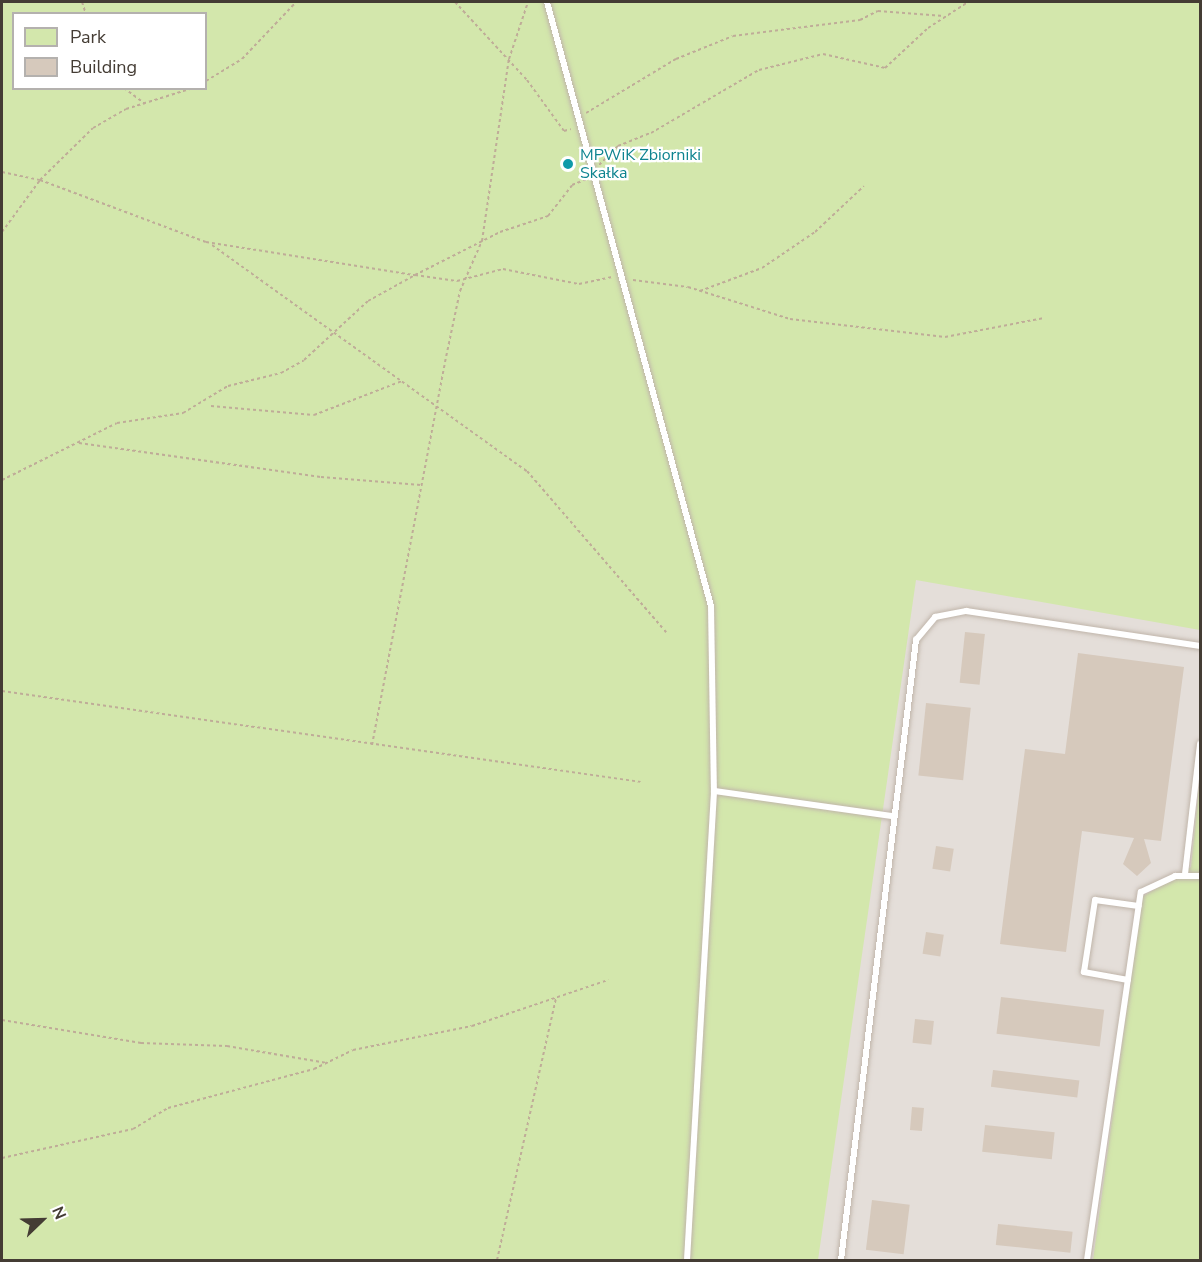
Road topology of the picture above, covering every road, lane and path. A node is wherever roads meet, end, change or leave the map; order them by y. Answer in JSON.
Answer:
{"nodes":[{"id":1,"x":297,"y":2,"type":"edge"},
{"id":2,"x":455,"y":2,"type":"edge"},
{"id":3,"x":528,"y":2,"type":"edge"},
{"id":4,"x":547,"y":2,"type":"edge"},
{"id":5,"x":968,"y":2,"type":"edge"},
{"id":6,"x":944,"y":16,"type":"junction"},
{"id":7,"x":508,"y":59,"type":"junction"},
{"id":8,"x":207,"y":80,"type":"edge"},
{"id":9,"x":127,"y":90,"type":"edge"},
{"id":10,"x":187,"y":90,"type":"edge"},
{"id":11,"x":145,"y":104,"type":"junction"},
{"id":12,"x":575,"y":117,"type":"junction"},
{"id":13,"x":578,"y":127,"type":"junction"},
{"id":14,"x":588,"y":170,"type":"junction"},
{"id":15,"x":2,"y":172,"type":"edge"},
{"id":16,"x":591,"y":177,"type":"junction"},
{"id":17,"x":40,"y":180,"type":"junction"},
{"id":18,"x":864,"y":186,"type":"dead end"},
{"id":19,"x":2,"y":232,"type":"edge"},
{"id":20,"x":482,"y":242,"type":"junction"},
{"id":21,"x":210,"y":243,"type":"junction"},
{"id":22,"x":415,"y":275,"type":"junction"},
{"id":23,"x":618,"y":276,"type":"junction"},
{"id":24,"x":466,"y":279,"type":"junction"},
{"id":25,"x":700,"y":291,"type":"junction"},
{"id":26,"x":1044,"y":318,"type":"dead end"},
{"id":27,"x":331,"y":333,"type":"junction"},
{"id":28,"x":402,"y":381,"type":"junction"},
{"id":29,"x":436,"y":402,"type":"junction"},
{"id":30,"x":211,"y":406,"type":"dead end"},
{"id":31,"x":79,"y":442,"type":"junction"},
{"id":32,"x":2,"y":480,"type":"edge"},
{"id":33,"x":421,"y":485,"type":"junction"},
{"id":34,"x":666,"y":632,"type":"dead end"},
{"id":35,"x":1200,"y":646,"type":"edge"},
{"id":36,"x":2,"y":692,"type":"edge"},
{"id":37,"x":1200,"y":744,"type":"edge"},
{"id":38,"x":372,"y":745,"type":"junction"},
{"id":39,"x":641,"y":782,"type":"dead end"},
{"id":40,"x":714,"y":791,"type":"junction"},
{"id":41,"x":892,"y":816,"type":"junction"},
{"id":42,"x":1185,"y":874,"type":"junction"},
{"id":43,"x":1200,"y":876,"type":"edge"},
{"id":44,"x":1139,"y":906,"type":"junction"},
{"id":45,"x":608,"y":980,"type":"dead end"},
{"id":46,"x":1128,"y":980,"type":"junction"},
{"id":47,"x":556,"y":998,"type":"junction"},
{"id":48,"x":2,"y":1020,"type":"edge"},
{"id":49,"x":326,"y":1063,"type":"junction"},
{"id":50,"x":2,"y":1158,"type":"edge"},
{"id":51,"x":496,"y":1260,"type":"edge"},
{"id":52,"x":687,"y":1260,"type":"edge"},
{"id":53,"x":841,"y":1260,"type":"edge"},
{"id":54,"x":1087,"y":1260,"type":"edge"}],
"edges":[{"from":1,"to":8,"type":"path"},
{"from":2,"to":7,"type":"path"},
{"from":3,"to":7,"type":"path"},
{"from":4,"to":12,"type":"lane"},
{"from":5,"to":6,"type":"path"},
{"from":6,"to":12,"type":"path"},
{"from":6,"to":14,"type":"path"},
{"from":7,"to":13,"type":"path"},
{"from":7,"to":20,"type":"path"},
{"from":9,"to":11,"type":"path"},
{"from":10,"to":11,"type":"path"},
{"from":11,"to":17,"type":"path"},
{"from":12,"to":13,"type":"lane"},
{"from":13,"to":14,"type":"lane"},
{"from":14,"to":16,"type":"lane"},
{"from":15,"to":17,"type":"path"},
{"from":16,"to":20,"type":"path"},
{"from":16,"to":23,"type":"lane"},
{"from":17,"to":19,"type":"path"},
{"from":17,"to":21,"type":"path"},
{"from":18,"to":25,"type":"path"},
{"from":20,"to":22,"type":"path"},
{"from":20,"to":24,"type":"path"},
{"from":21,"to":22,"type":"path"},
{"from":21,"to":27,"type":"path"},
{"from":22,"to":24,"type":"path"},
{"from":22,"to":27,"type":"path"},
{"from":23,"to":24,"type":"path"},
{"from":23,"to":25,"type":"path"},
{"from":23,"to":40,"type":"lane"},
{"from":24,"to":29,"type":"path"},
{"from":25,"to":26,"type":"path"},
{"from":27,"to":28,"type":"path"},
{"from":27,"to":31,"type":"path"},
{"from":28,"to":29,"type":"path"},
{"from":28,"to":30,"type":"path"},
{"from":29,"to":33,"type":"path"},
{"from":29,"to":34,"type":"path"},
{"from":31,"to":32,"type":"path"},
{"from":31,"to":33,"type":"path"},
{"from":33,"to":38,"type":"path"},
{"from":35,"to":41,"type":"lane"},
{"from":36,"to":38,"type":"path"},
{"from":37,"to":42,"type":"lane"},
{"from":38,"to":39,"type":"path"},
{"from":40,"to":41,"type":"lane"},
{"from":40,"to":52,"type":"lane"},
{"from":41,"to":53,"type":"lane"},
{"from":42,"to":43,"type":"lane"},
{"from":42,"to":44,"type":"lane"},
{"from":44,"to":46,"type":"lane"},
{"from":44,"to":46,"type":"lane"},
{"from":45,"to":47,"type":"path"},
{"from":46,"to":54,"type":"lane"},
{"from":47,"to":49,"type":"path"},
{"from":47,"to":51,"type":"path"},
{"from":48,"to":49,"type":"path"},
{"from":49,"to":50,"type":"path"}]}
